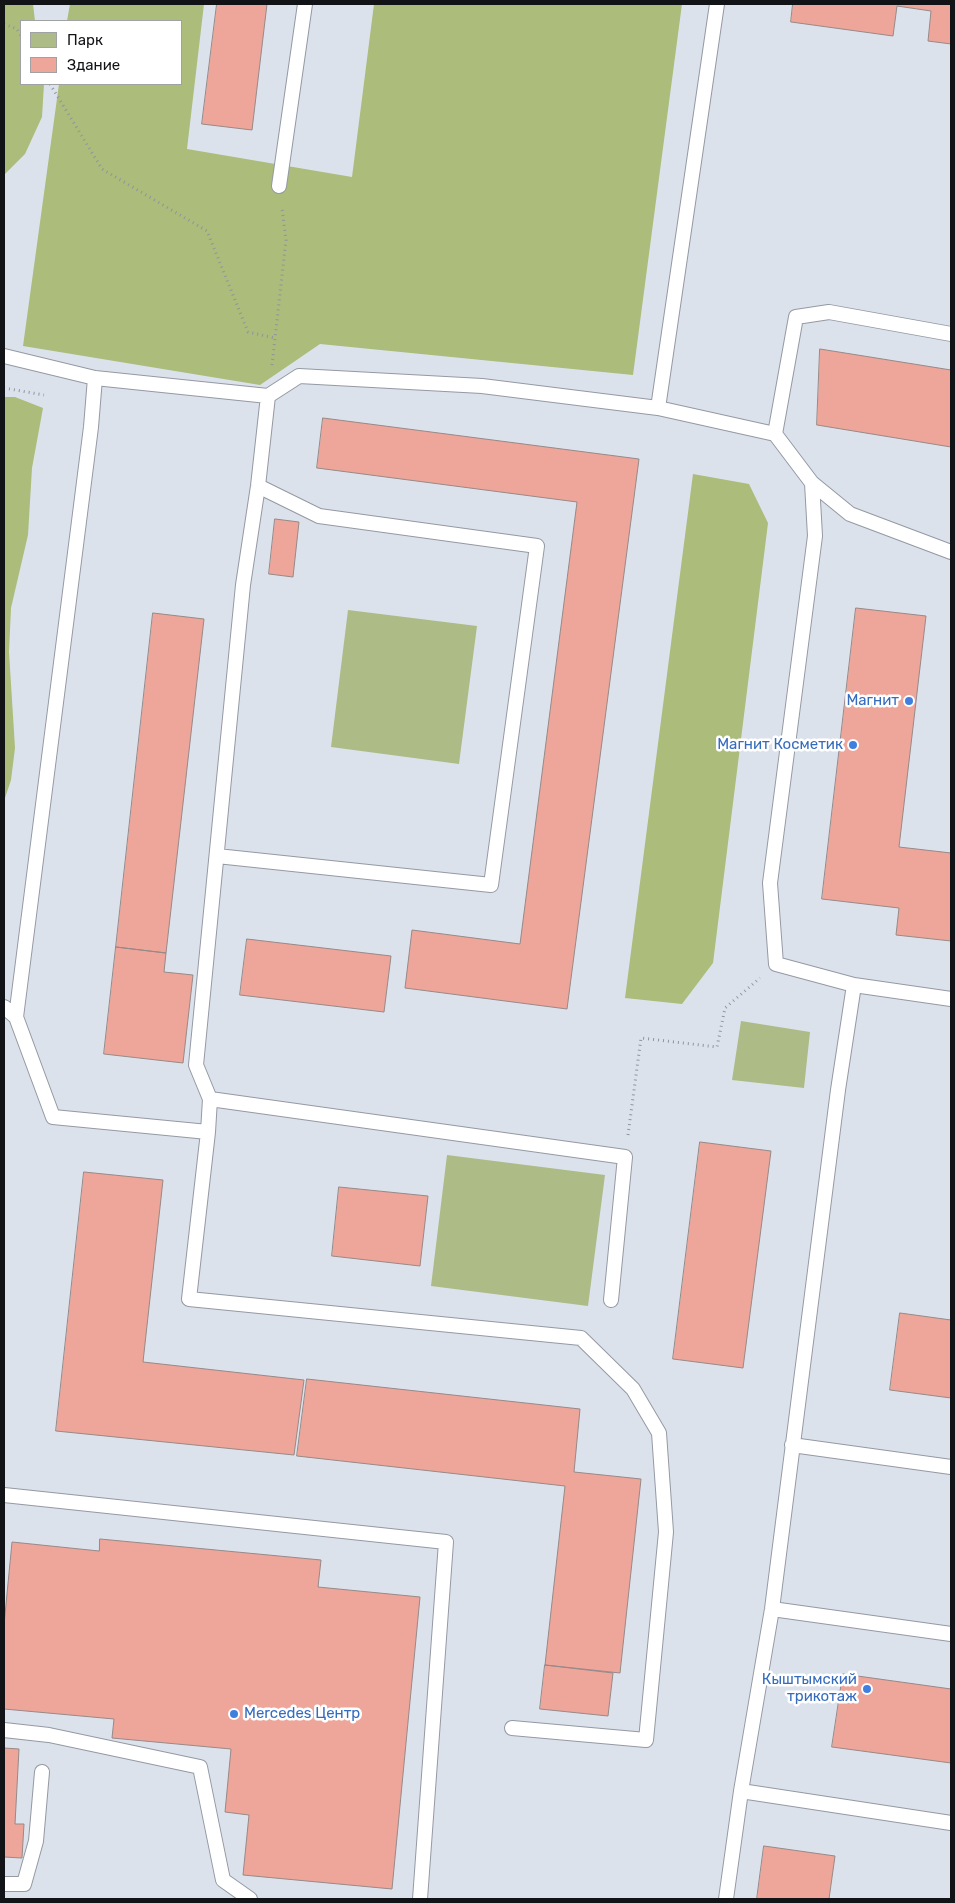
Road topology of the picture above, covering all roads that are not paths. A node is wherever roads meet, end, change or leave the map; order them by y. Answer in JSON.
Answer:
{"nodes":[{"id":1,"x":305,"y":4,"type":"edge"},
{"id":2,"x":717,"y":4,"type":"edge"},
{"id":3,"x":279,"y":186,"type":"road end"},
{"id":4,"x":951,"y":334,"type":"edge"},
{"id":5,"x":4,"y":356,"type":"edge"},
{"id":6,"x":95,"y":378,"type":"junction"},
{"id":7,"x":268,"y":396,"type":"junction"},
{"id":8,"x":658,"y":408,"type":"junction"},
{"id":9,"x":775,"y":434,"type":"junction"},
{"id":10,"x":812,"y":483,"type":"junction"},
{"id":11,"x":258,"y":486,"type":"junction"},
{"id":12,"x":951,"y":552,"type":"edge"},
{"id":13,"x":217,"y":856,"type":"junction"},
{"id":14,"x":854,"y":985,"type":"junction"},
{"id":15,"x":951,"y":999,"type":"edge"},
{"id":16,"x":4,"y":1008,"type":"edge"},
{"id":17,"x":16,"y":1017,"type":"junction"},
{"id":18,"x":210,"y":1099,"type":"junction"},
{"id":19,"x":208,"y":1132,"type":"junction"},
{"id":20,"x":610,"y":1300,"type":"dead end"},
{"id":21,"x":792,"y":1445,"type":"junction"},
{"id":22,"x":951,"y":1467,"type":"edge"},
{"id":23,"x":4,"y":1495,"type":"edge"},
{"id":24,"x":772,"y":1609,"type":"junction"},
{"id":25,"x":951,"y":1634,"type":"edge"},
{"id":26,"x":512,"y":1728,"type":"dead end"},
{"id":27,"x":4,"y":1730,"type":"edge"},
{"id":28,"x":42,"y":1772,"type":"dead end"},
{"id":29,"x":741,"y":1791,"type":"junction"},
{"id":30,"x":951,"y":1823,"type":"edge"},
{"id":31,"x":4,"y":1884,"type":"edge"},
{"id":32,"x":250,"y":1899,"type":"edge"},
{"id":33,"x":420,"y":1899,"type":"edge"},
{"id":34,"x":726,"y":1899,"type":"edge"}],
"edges":[{"from":1,"to":3,"type":"lane"},
{"from":2,"to":8,"type":"lane"},
{"from":4,"to":9,"type":"lane"},
{"from":5,"to":6,"type":"lane"},
{"from":6,"to":7,"type":"lane"},
{"from":6,"to":17,"type":"lane"},
{"from":7,"to":8,"type":"lane"},
{"from":7,"to":11,"type":"lane"},
{"from":8,"to":9,"type":"lane"},
{"from":9,"to":10,"type":"lane"},
{"from":10,"to":12,"type":"lane"},
{"from":10,"to":14,"type":"lane"},
{"from":11,"to":13,"type":"lane"},
{"from":11,"to":13,"type":"lane"},
{"from":13,"to":18,"type":"lane"},
{"from":14,"to":15,"type":"lane"},
{"from":14,"to":21,"type":"lane"},
{"from":16,"to":17,"type":"lane"},
{"from":17,"to":19,"type":"lane"},
{"from":18,"to":19,"type":"lane"},
{"from":18,"to":20,"type":"lane"},
{"from":19,"to":26,"type":"lane"},
{"from":21,"to":22,"type":"lane"},
{"from":21,"to":24,"type":"lane"},
{"from":23,"to":33,"type":"lane"},
{"from":24,"to":25,"type":"lane"},
{"from":24,"to":29,"type":"lane"},
{"from":27,"to":32,"type":"lane"},
{"from":28,"to":31,"type":"lane"},
{"from":29,"to":30,"type":"lane"},
{"from":29,"to":34,"type":"lane"}]}
